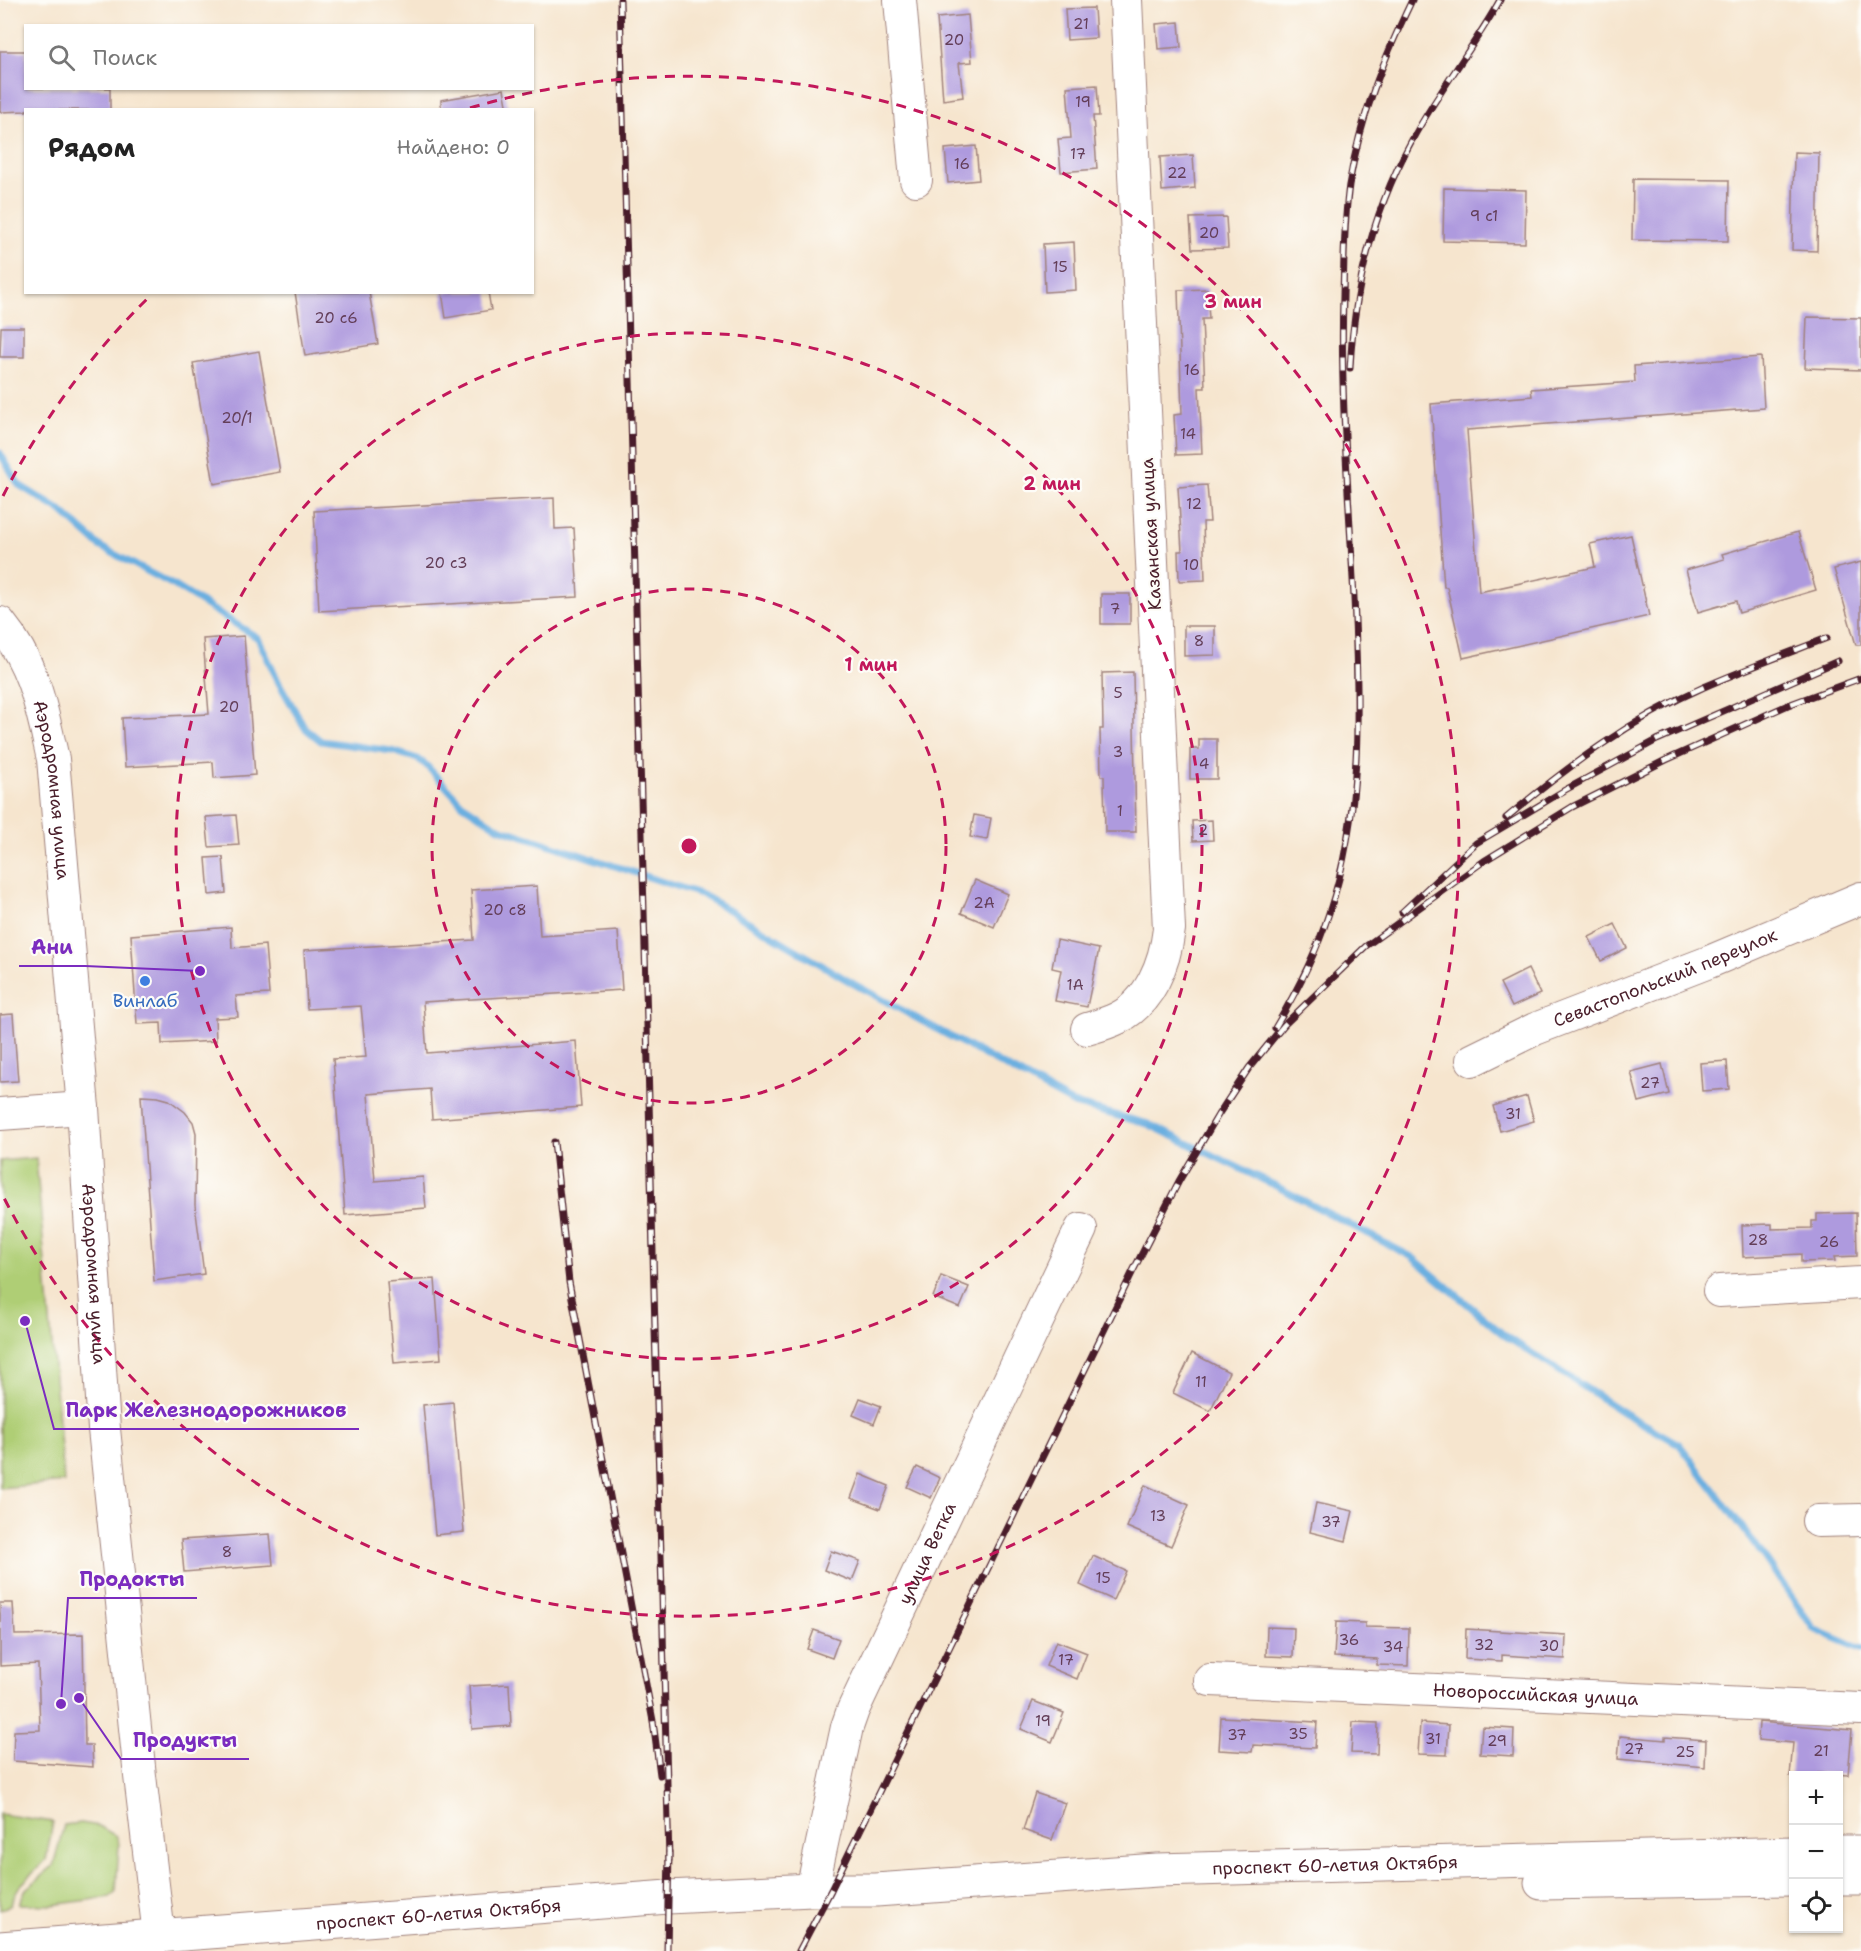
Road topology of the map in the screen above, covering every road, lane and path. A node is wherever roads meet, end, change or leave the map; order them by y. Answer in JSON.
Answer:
{"nodes":[{"id":1,"x":900,"y":0,"type":"edge"},
{"id":2,"x":1126,"y":0,"type":"edge"},
{"id":3,"x":916,"y":180,"type":"dead end"},
{"id":4,"x":0,"y":623,"type":"edge"},
{"id":5,"x":1861,"y":898,"type":"edge"},
{"id":6,"x":1087,"y":1029,"type":"dead end"},
{"id":7,"x":1472,"y":1060,"type":"dead end"},
{"id":8,"x":83,"y":1108,"type":"junction"},
{"id":9,"x":0,"y":1114,"type":"edge"},
{"id":10,"x":1081,"y":1229,"type":"dead end"},
{"id":11,"x":1861,"y":1283,"type":"edge"},
{"id":12,"x":1719,"y":1291,"type":"dead end"},
{"id":13,"x":1861,"y":1520,"type":"edge"},
{"id":14,"x":1818,"y":1521,"type":"dead end"},
{"id":15,"x":1210,"y":1680,"type":"dead end"},
{"id":16,"x":1861,"y":1708,"type":"edge"},
{"id":17,"x":1843,"y":1852,"type":"edge"},
{"id":18,"x":1861,"y":1852,"type":"edge"},
{"id":19,"x":1789,"y":1853,"type":"edge"},
{"id":20,"x":1843,"y":1878,"type":"edge"},
{"id":21,"x":1861,"y":1878,"type":"edge"},
{"id":22,"x":1789,"y":1879,"type":"edge"},
{"id":23,"x":812,"y":1890,"type":"junction"},
{"id":24,"x":876,"y":1890,"type":"junction"},
{"id":25,"x":159,"y":1935,"type":"junction"},
{"id":26,"x":0,"y":1948,"type":"edge"}],
"edges":[{"from":1,"to":3,"type":"street"},
{"from":2,"to":6,"type":"street","name":"Казанская улица"},
{"from":4,"to":8,"type":"street","name":"Аэродромная улица"},
{"from":5,"to":7,"type":"street","name":"Севастопольский переулок"},
{"from":8,"to":9,"type":"street"},
{"from":8,"to":25,"type":"street","name":"Аэродромная улица"},
{"from":10,"to":23,"type":"street","name":"улица Ветка"},
{"from":11,"to":12,"type":"street"},
{"from":13,"to":14,"type":"street"},
{"from":15,"to":16,"type":"street","name":"Новороссийская улица"},
{"from":17,"to":18,"type":"highway"},
{"from":19,"to":24,"type":"highway","name":"проспект 60-летия Октября"},
{"from":20,"to":21,"type":"highway"},
{"from":22,"to":24,"type":"highway","name":"проспект 60-летия Октября"},
{"from":23,"to":24,"type":"highway","name":"проспект 60-летия Октября"},
{"from":23,"to":25,"type":"highway","name":"проспект 60-летия Октября"},
{"from":25,"to":26,"type":"highway","name":"проспект 60-летия Октября"}]}
